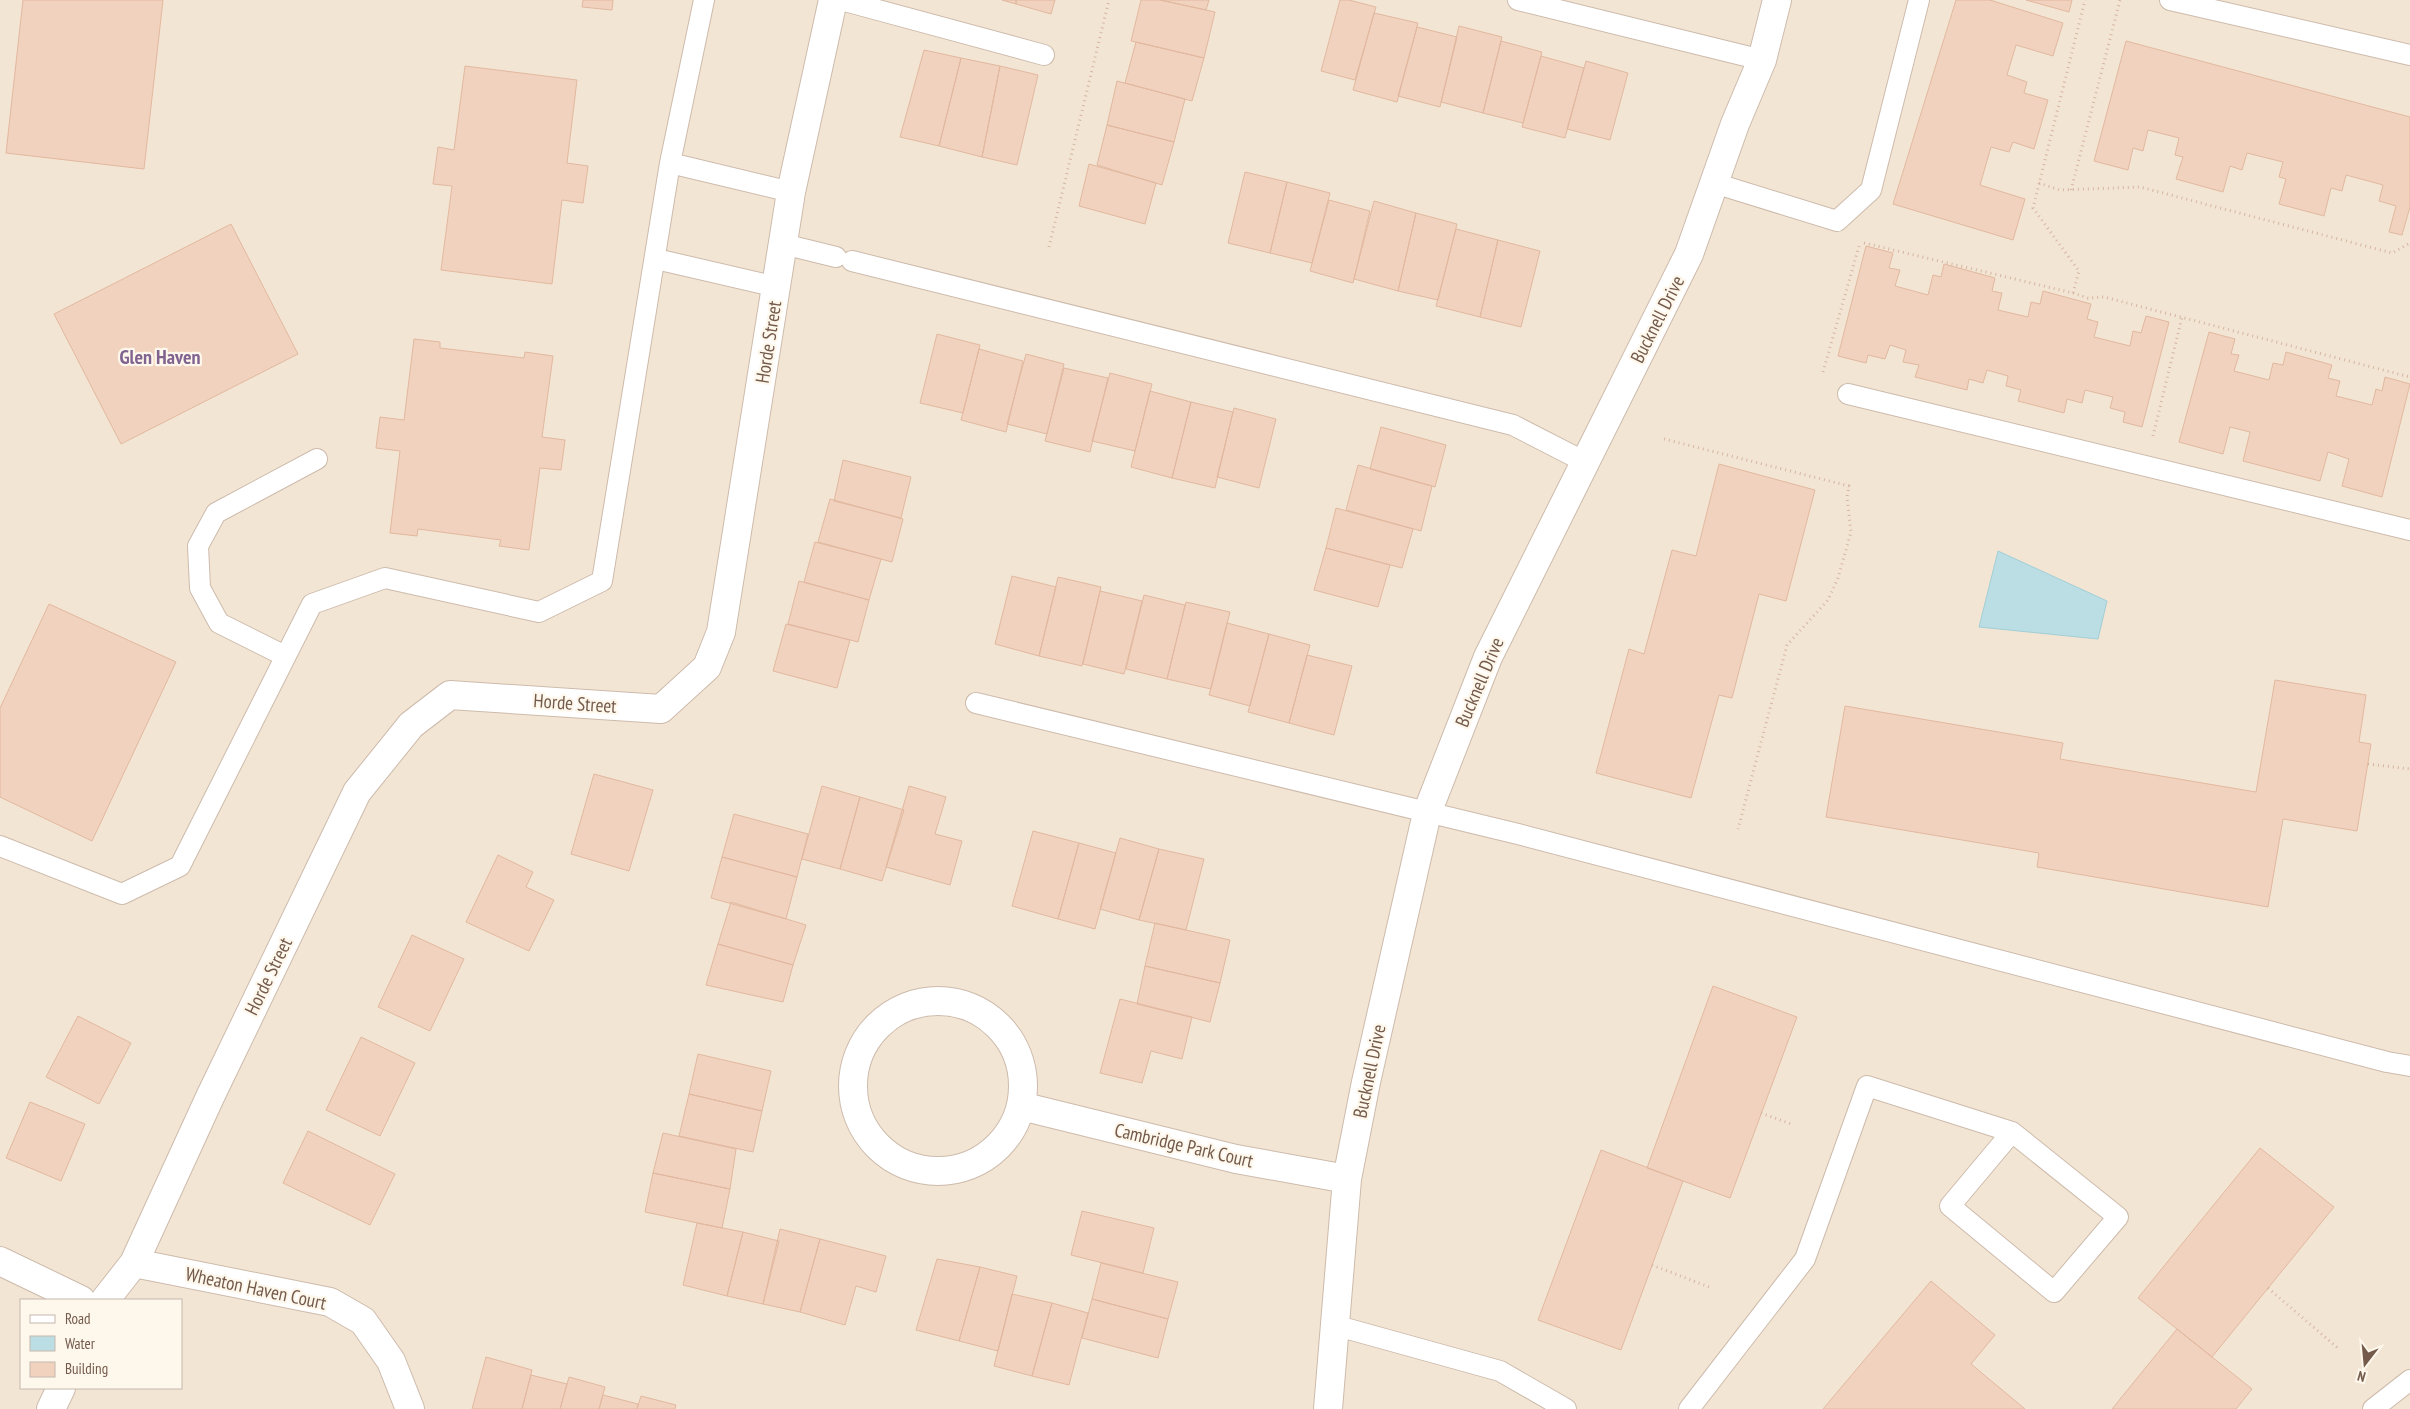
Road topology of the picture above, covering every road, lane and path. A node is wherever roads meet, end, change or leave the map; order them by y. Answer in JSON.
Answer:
{"nodes":[{"id":1,"x":704,"y":0,"type":"edge"},
{"id":2,"x":833,"y":0,"type":"edge"},
{"id":3,"x":841,"y":0,"type":"edge"},
{"id":4,"x":1109,"y":0,"type":"edge"},
{"id":5,"x":1518,"y":0,"type":"edge"},
{"id":6,"x":1777,"y":0,"type":"edge"},
{"id":7,"x":1919,"y":0,"type":"edge"},
{"id":8,"x":2085,"y":0,"type":"edge"},
{"id":9,"x":2120,"y":0,"type":"edge"},
{"id":10,"x":2170,"y":0,"type":"edge"},
{"id":11,"x":2410,"y":54,"type":"edge"},
{"id":12,"x":1044,"y":55,"type":"dead end"},
{"id":13,"x":1762,"y":60,"type":"junction"},
{"id":14,"x":670,"y":163,"type":"junction"},
{"id":15,"x":1714,"y":183,"type":"junction"},
{"id":16,"x":2039,"y":183,"type":"junction"},
{"id":17,"x":2071,"y":190,"type":"junction"},
{"id":18,"x":791,"y":192,"type":"junction"},
{"id":19,"x":2410,"y":243,"type":"edge"},
{"id":20,"x":783,"y":244,"type":"junction"},
{"id":21,"x":1049,"y":248,"type":"dead end"},
{"id":22,"x":656,"y":259,"type":"junction"},
{"id":23,"x":777,"y":287,"type":"junction"},
{"id":24,"x":2073,"y":294,"type":"junction"},
{"id":25,"x":2182,"y":317,"type":"junction"},
{"id":26,"x":1823,"y":373,"type":"dead end"},
{"id":27,"x":2410,"y":377,"type":"edge"},
{"id":28,"x":1848,"y":394,"type":"dead end"},
{"id":29,"x":1664,"y":439,"type":"dead end"},
{"id":30,"x":317,"y":459,"type":"dead end"},
{"id":31,"x":1585,"y":462,"type":"junction"},
{"id":32,"x":2145,"y":466,"type":"junction"},
{"id":33,"x":2410,"y":530,"type":"edge"},
{"id":34,"x":286,"y":656,"type":"junction"},
{"id":35,"x":976,"y":703,"type":"dead end"},
{"id":36,"x":2368,"y":764,"type":"dead end"},
{"id":37,"x":2410,"y":769,"type":"edge"},
{"id":38,"x":1427,"y":813,"type":"junction"},
{"id":39,"x":1738,"y":829,"type":"dead end"},
{"id":40,"x":0,"y":846,"type":"edge"},
{"id":41,"x":2410,"y":1066,"type":"edge"},
{"id":42,"x":1021,"y":1106,"type":"junction"},
{"id":43,"x":1761,"y":1113,"type":"dead end"},
{"id":44,"x":1791,"y":1124,"type":"dead end"},
{"id":45,"x":2012,"y":1132,"type":"junction"},
{"id":46,"x":1347,"y":1180,"type":"junction"},
{"id":47,"x":0,"y":1261,"type":"edge"},
{"id":48,"x":134,"y":1263,"type":"junction"},
{"id":49,"x":1652,"y":1265,"type":"dead end"},
{"id":50,"x":1710,"y":1287,"type":"dead end"},
{"id":51,"x":2268,"y":1288,"type":"dead end"},
{"id":52,"x":79,"y":1299,"type":"edge"},
{"id":53,"x":106,"y":1299,"type":"edge"},
{"id":54,"x":1334,"y":1325,"type":"junction"},
{"id":55,"x":2339,"y":1349,"type":"dead end"},
{"id":56,"x":2410,"y":1380,"type":"edge"},
{"id":57,"x":61,"y":1389,"type":"edge"},
{"id":58,"x":51,"y":1409,"type":"edge"},
{"id":59,"x":410,"y":1409,"type":"edge"},
{"id":60,"x":1328,"y":1409,"type":"edge"},
{"id":61,"x":1566,"y":1409,"type":"edge"},
{"id":62,"x":1689,"y":1409,"type":"edge"},
{"id":63,"x":2373,"y":1409,"type":"edge"}],
"edges":[{"from":1,"to":14,"type":"lane"},
{"from":2,"to":18,"type":"street","name":"Horde Street"},
{"from":3,"to":12,"type":"lane"},
{"from":4,"to":21,"type":"path"},
{"from":5,"to":13,"type":"lane"},
{"from":6,"to":13,"type":"street","name":"Bucknell Drive"},
{"from":7,"to":15,"type":"lane"},
{"from":8,"to":16,"type":"path"},
{"from":9,"to":17,"type":"path"},
{"from":10,"to":11,"type":"lane"},
{"from":13,"to":15,"type":"street","name":"Bucknell Drive"},
{"from":14,"to":18,"type":"lane"},
{"from":14,"to":22,"type":"lane"},
{"from":15,"to":31,"type":"street","name":"Bucknell Drive"},
{"from":16,"to":17,"type":"path"},
{"from":16,"to":24,"type":"path"},
{"from":17,"to":19,"type":"path"},
{"from":18,"to":20,"type":"street","name":"Horde Street"},
{"from":20,"to":23,"type":"street","name":"Horde Street"},
{"from":20,"to":31,"type":"lane"},
{"from":22,"to":23,"type":"lane"},
{"from":22,"to":34,"type":"lane"},
{"from":23,"to":48,"type":"street","name":"Horde Street"},
{"from":24,"to":25,"type":"path"},
{"from":24,"to":26,"type":"path"},
{"from":25,"to":27,"type":"path"},
{"from":25,"to":32,"type":"path"},
{"from":28,"to":32,"type":"lane"},
{"from":29,"to":39,"type":"path"},
{"from":30,"to":34,"type":"lane"},
{"from":31,"to":38,"type":"street","name":"Bucknell Drive"},
{"from":32,"to":33,"type":"lane"},
{"from":34,"to":40,"type":"lane"},
{"from":35,"to":38,"type":"lane"},
{"from":36,"to":37,"type":"path"},
{"from":38,"to":41,"type":"lane"},
{"from":38,"to":46,"type":"street","name":"Bucknell Drive"},
{"from":42,"to":42,"type":"street"},
{"from":42,"to":46,"type":"street","name":"Cambridge Park Court"},
{"from":43,"to":44,"type":"path"},
{"from":45,"to":45,"type":"lane"},
{"from":45,"to":62,"type":"lane"},
{"from":46,"to":54,"type":"street","name":"Bucknell Drive"},
{"from":47,"to":52,"type":"street"},
{"from":48,"to":53,"type":"street","name":"Horde Street"},
{"from":48,"to":59,"type":"street","name":"Wheaton Haven Court"},
{"from":49,"to":50,"type":"path"},
{"from":51,"to":55,"type":"path"},
{"from":54,"to":60,"type":"street","name":"Bucknell Drive"},
{"from":54,"to":61,"type":"lane"},
{"from":56,"to":63,"type":"lane"},
{"from":57,"to":58,"type":"street"}]}
